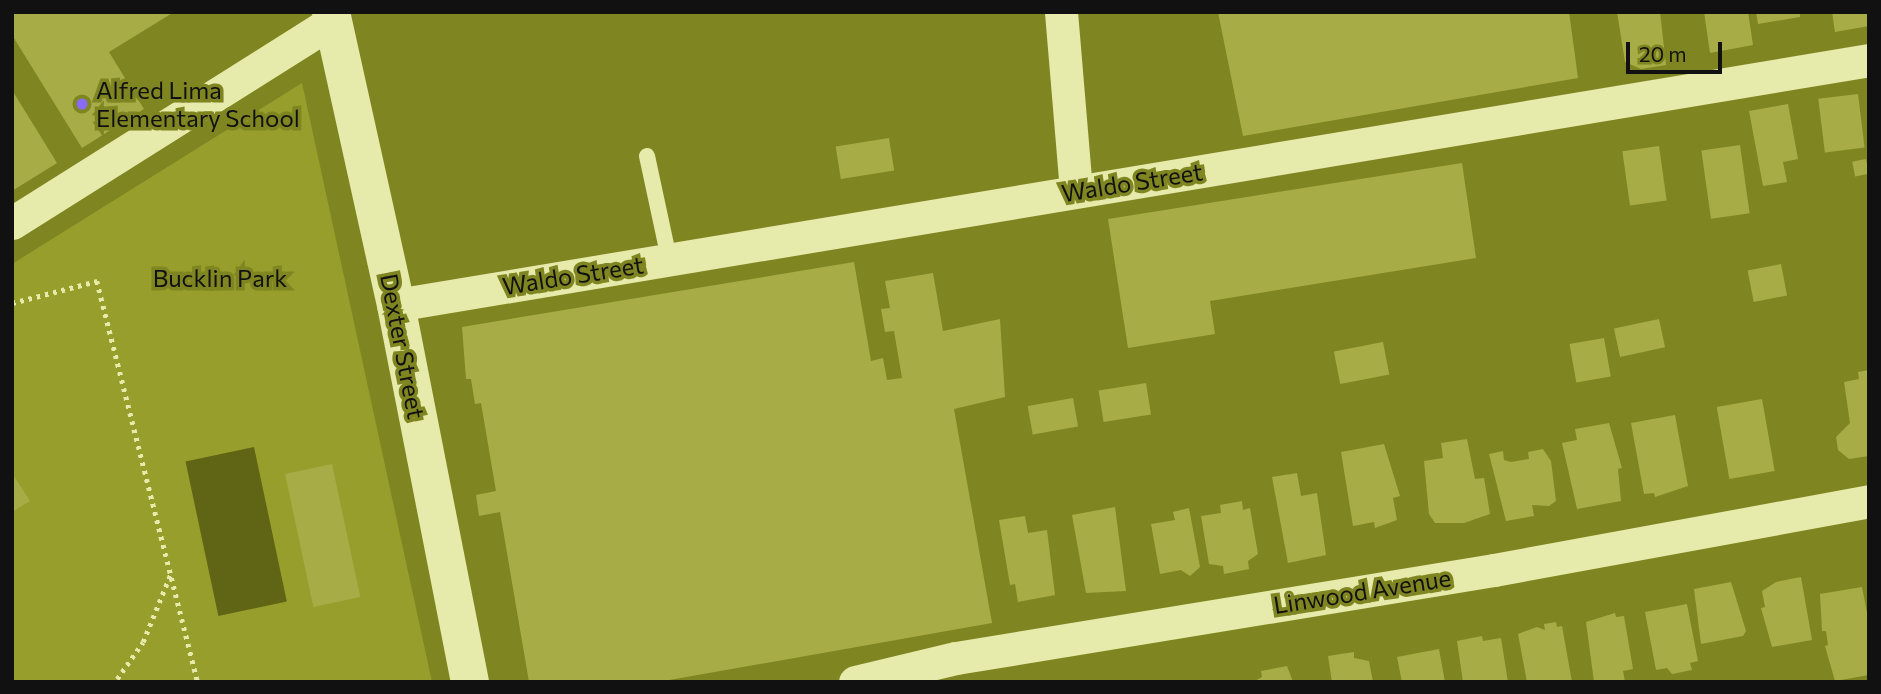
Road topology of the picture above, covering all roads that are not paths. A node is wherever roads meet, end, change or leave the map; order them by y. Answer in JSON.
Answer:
{"nodes":[{"id":1,"x":1061,"y":12,"type":"edge"},
{"id":2,"x":332,"y":16,"type":"edge"},
{"id":3,"x":1869,"y":60,"type":"edge"},
{"id":4,"x":647,"y":156,"type":"dead end"},
{"id":5,"x":1076,"y":191,"type":"junction"},
{"id":6,"x":12,"y":223,"type":"edge"},
{"id":7,"x":669,"y":259,"type":"junction"},
{"id":8,"x":396,"y":305,"type":"junction"},
{"id":9,"x":1869,"y":501,"type":"edge"},
{"id":10,"x":470,"y":682,"type":"edge"},
{"id":11,"x":855,"y":682,"type":"edge"}],
"edges":[{"from":1,"to":5,"type":"street"},
{"from":2,"to":6,"type":"street"},
{"from":2,"to":8,"type":"street","name":"Dexter Street"},
{"from":3,"to":5,"type":"street","name":"Waldo Street"},
{"from":4,"to":7,"type":"lane"},
{"from":5,"to":7,"type":"street","name":"Waldo Street"},
{"from":7,"to":8,"type":"street","name":"Waldo Street"},
{"from":8,"to":10,"type":"street","name":"Dexter Street"},
{"from":9,"to":11,"type":"street","name":"Linwood Avenue"}]}
